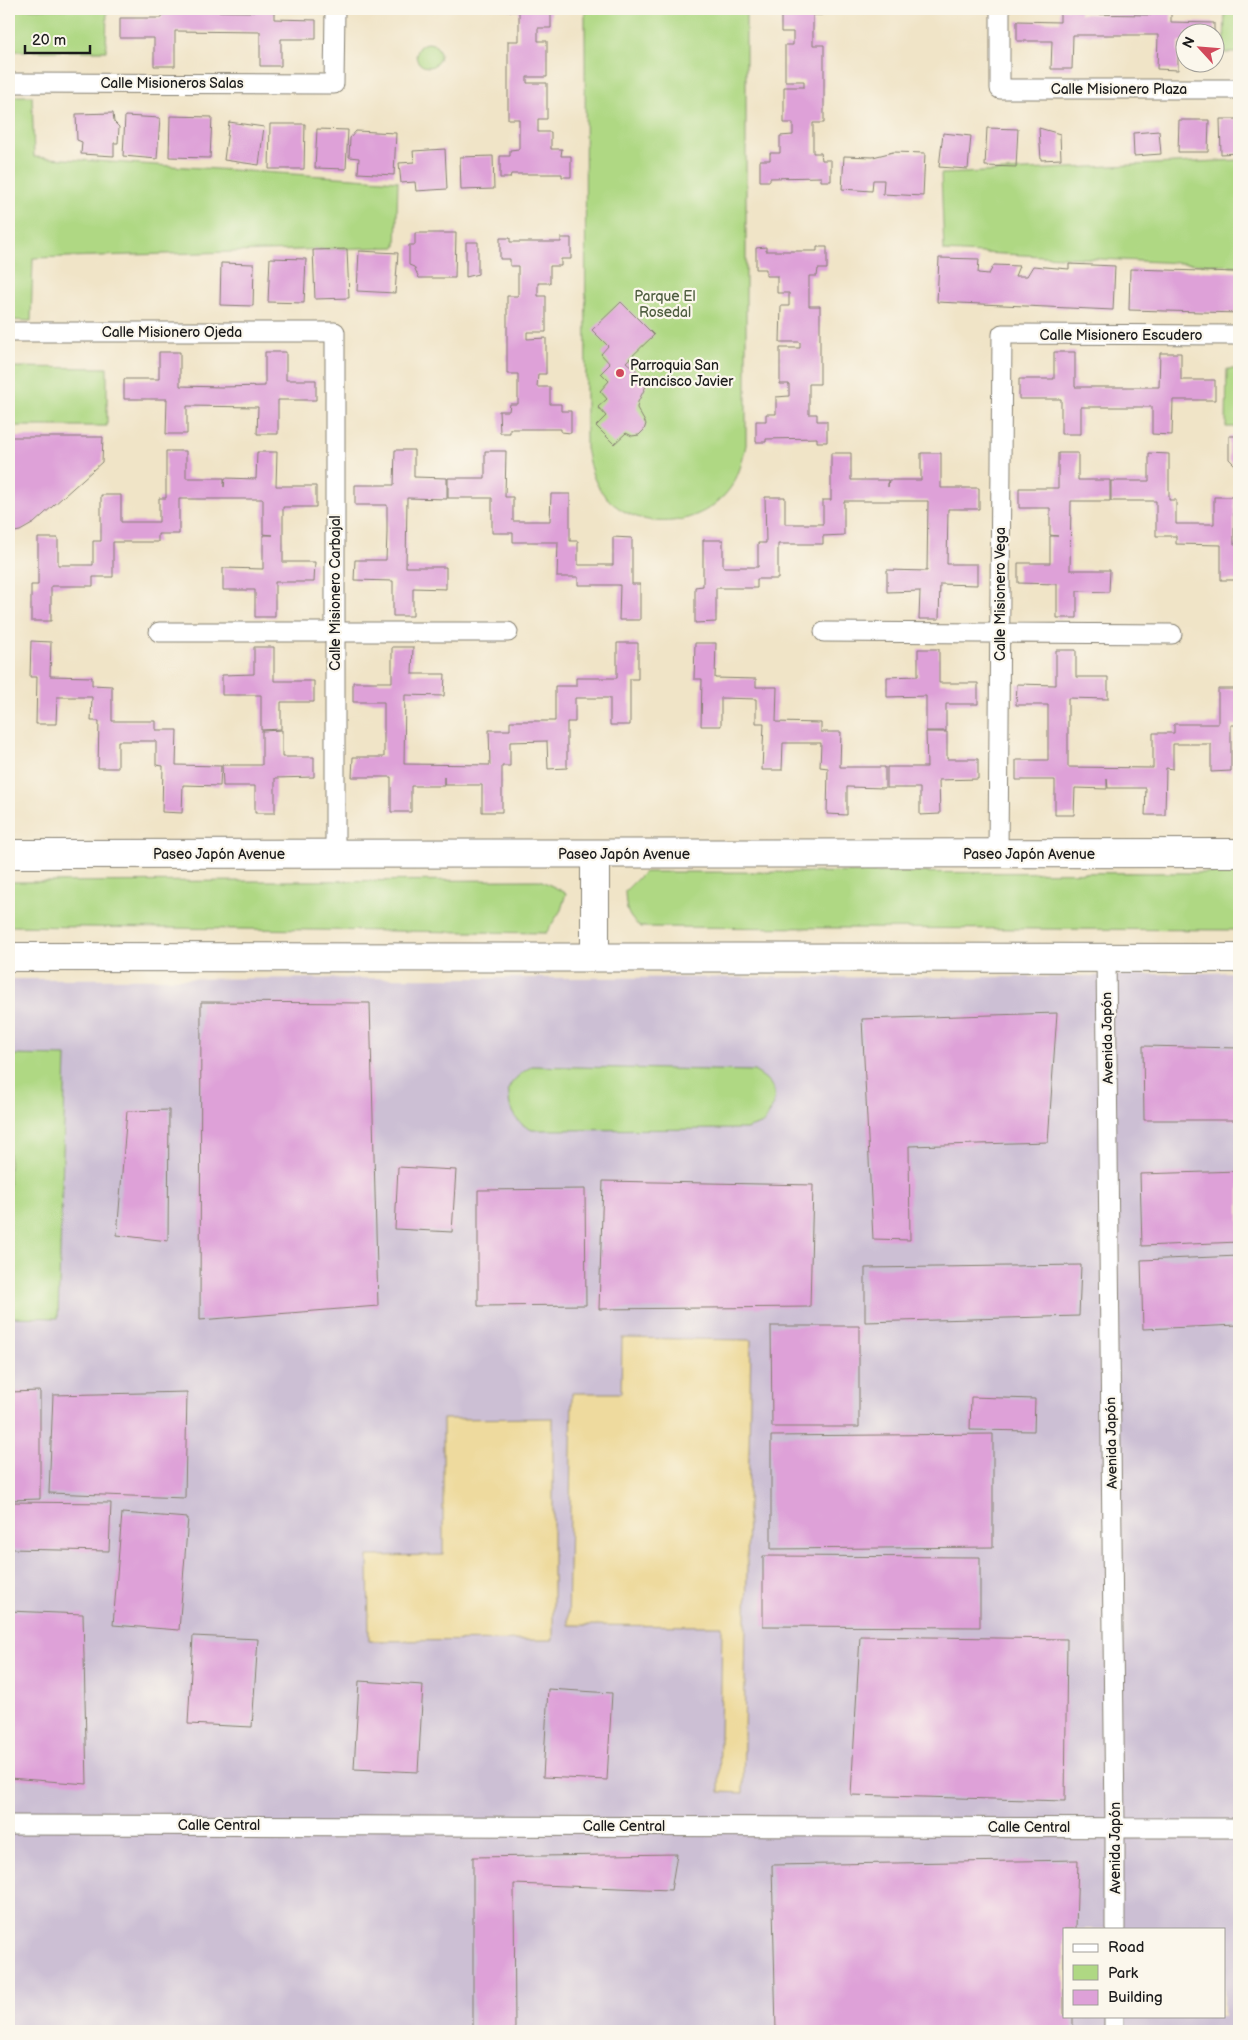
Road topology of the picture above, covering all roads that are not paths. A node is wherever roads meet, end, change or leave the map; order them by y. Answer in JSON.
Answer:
{"nodes":[{"id":1,"x":335,"y":9,"type":"edge"},
{"id":2,"x":1000,"y":9,"type":"edge"},
{"id":3,"x":9,"y":83,"type":"edge"},
{"id":4,"x":1239,"y":89,"type":"edge"},
{"id":5,"x":9,"y":332,"type":"edge"},
{"id":6,"x":335,"y":332,"type":"joint"},
{"id":7,"x":1002,"y":334,"type":"joint"},
{"id":8,"x":1239,"y":335,"type":"edge"},
{"id":9,"x":159,"y":632,"type":"dead end"},
{"id":10,"x":335,"y":632,"type":"junction"},
{"id":11,"x":508,"y":632,"type":"dead end"},
{"id":12,"x":824,"y":632,"type":"dead end"},
{"id":13,"x":1000,"y":633,"type":"junction"},
{"id":14,"x":1172,"y":634,"type":"dead end"},
{"id":15,"x":1239,"y":853,"type":"edge"},
{"id":16,"x":9,"y":854,"type":"edge"},
{"id":17,"x":335,"y":854,"type":"junction"},
{"id":18,"x":596,"y":854,"type":"junction"},
{"id":19,"x":998,"y":854,"type":"junction"},
{"id":20,"x":9,"y":957,"type":"edge"},
{"id":21,"x":595,"y":957,"type":"junction"},
{"id":22,"x":1106,"y":958,"type":"junction"},
{"id":23,"x":1239,"y":958,"type":"edge"},
{"id":24,"x":9,"y":1825,"type":"edge"},
{"id":25,"x":1116,"y":1827,"type":"junction"},
{"id":26,"x":1239,"y":1828,"type":"edge"},
{"id":27,"x":1114,"y":1928,"type":"edge"},
{"id":28,"x":1114,"y":2018,"type":"edge"},
{"id":29,"x":1114,"y":2031,"type":"edge"}],
"edges":[{"from":1,"to":3,"type":"street","name":"Calle Misioneros Salas"},
{"from":2,"to":4,"type":"street","name":"Calle Misionero Plaza"},
{"from":5,"to":6,"type":"street","name":"Calle Misionero Ojeda"},
{"from":6,"to":10,"type":"street","name":"Calle Misionero Carbajal"},
{"from":7,"to":8,"type":"street","name":"Calle Misionero Escudero"},
{"from":7,"to":13,"type":"street","name":"Calle Misionero Vega"},
{"from":9,"to":10,"type":"street"},
{"from":10,"to":11,"type":"street"},
{"from":10,"to":17,"type":"street","name":"Calle Misionero Carbajal"},
{"from":12,"to":13,"type":"street"},
{"from":13,"to":14,"type":"street"},
{"from":13,"to":19,"type":"street","name":"Calle Misionero Vega"},
{"from":15,"to":19,"type":"main road","name":"Paseo Japón Avenue"},
{"from":16,"to":17,"type":"main road","name":"Paseo Japón Avenue"},
{"from":17,"to":18,"type":"main road","name":"Paseo Japón Avenue"},
{"from":18,"to":19,"type":"main road","name":"Paseo Japón Avenue"},
{"from":18,"to":21,"type":"main road"},
{"from":20,"to":21,"type":"main road"},
{"from":21,"to":22,"type":"main road"},
{"from":22,"to":23,"type":"main road"},
{"from":22,"to":25,"type":"street","name":"Avenida Japón"},
{"from":24,"to":25,"type":"street","name":"Calle Central"},
{"from":25,"to":26,"type":"street","name":"Calle Central"},
{"from":25,"to":27,"type":"street","name":"Avenida Japón"},
{"from":28,"to":29,"type":"street"}]}
